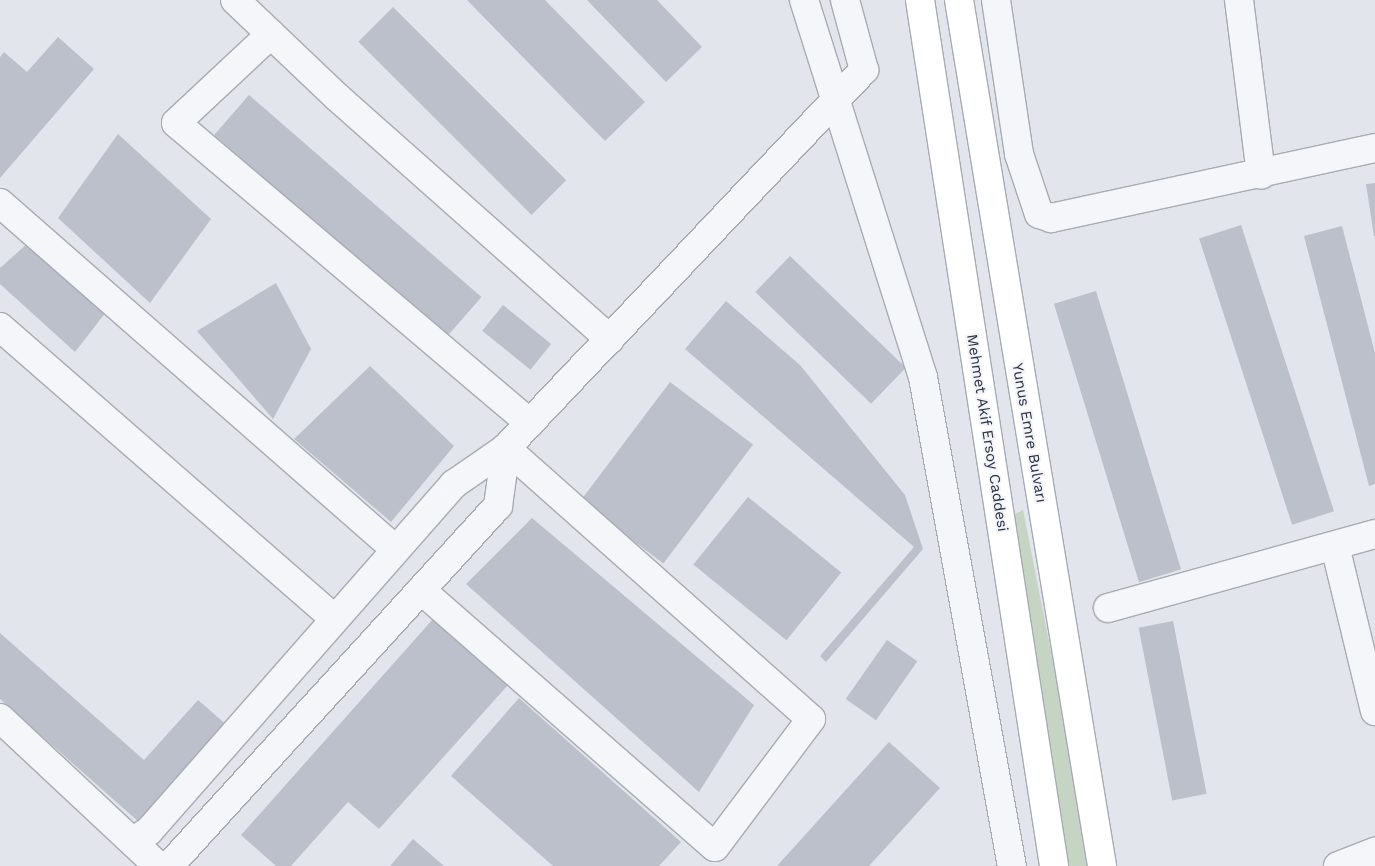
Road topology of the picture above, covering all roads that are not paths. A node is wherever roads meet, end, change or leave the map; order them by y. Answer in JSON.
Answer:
{"nodes":[{"id":1,"x":235,"y":0,"type":"edge"},
{"id":2,"x":804,"y":0,"type":"edge"},
{"id":3,"x":845,"y":0,"type":"edge"},
{"id":4,"x":920,"y":0,"type":"edge"},
{"id":5,"x":959,"y":0,"type":"edge"},
{"id":6,"x":996,"y":0,"type":"edge"},
{"id":7,"x":1239,"y":0,"type":"edge"},
{"id":8,"x":271,"y":34,"type":"junction"},
{"id":9,"x":836,"y":100,"type":"junction"},
{"id":10,"x":1375,"y":148,"type":"edge"},
{"id":11,"x":1261,"y":175,"type":"junction"},
{"id":12,"x":1,"y":207,"type":"edge"},
{"id":13,"x":0,"y":327,"type":"edge"},
{"id":14,"x":610,"y":339,"type":"junction"},
{"id":15,"x":530,"y":423,"type":"junction"},
{"id":16,"x":506,"y":448,"type":"junction"},
{"id":17,"x":1375,"y":534,"type":"edge"},
{"id":18,"x":1335,"y":546,"type":"junction"},
{"id":19,"x":395,"y":549,"type":"junction"},
{"id":20,"x":421,"y":590,"type":"junction"},
{"id":21,"x":1108,"y":608,"type":"dead end"},
{"id":22,"x":334,"y":618,"type":"junction"},
{"id":23,"x":1375,"y":711,"type":"edge"},
{"id":24,"x":0,"y":718,"type":"edge"},
{"id":25,"x":133,"y":841,"type":"junction"},
{"id":26,"x":1375,"y":852,"type":"edge"},
{"id":27,"x":158,"y":866,"type":"edge"},
{"id":28,"x":169,"y":866,"type":"edge"},
{"id":29,"x":1012,"y":866,"type":"edge"},
{"id":30,"x":1054,"y":866,"type":"edge"},
{"id":31,"x":1102,"y":866,"type":"edge"},
{"id":32,"x":1338,"y":866,"type":"edge"}],
"edges":[{"from":1,"to":8,"type":"lane"},
{"from":2,"to":9,"type":"lane"},
{"from":3,"to":9,"type":"lane"},
{"from":4,"to":30,"type":"main road","name":"Mehmet Akif Ersoy Caddesi"},
{"from":5,"to":31,"type":"main road","name":"Yunus Emre Bulvarı"},
{"from":6,"to":11,"type":"lane"},
{"from":7,"to":11,"type":"lane"},
{"from":8,"to":14,"type":"lane"},
{"from":8,"to":15,"type":"lane"},
{"from":9,"to":14,"type":"lane"},
{"from":9,"to":29,"type":"lane"},
{"from":10,"to":11,"type":"lane"},
{"from":12,"to":19,"type":"lane"},
{"from":13,"to":22,"type":"lane"},
{"from":14,"to":15,"type":"lane"},
{"from":15,"to":16,"type":"lane"},
{"from":16,"to":19,"type":"lane"},
{"from":16,"to":20,"type":"lane"},
{"from":16,"to":20,"type":"lane"},
{"from":17,"to":18,"type":"lane"},
{"from":18,"to":21,"type":"lane"},
{"from":18,"to":23,"type":"lane"},
{"from":19,"to":22,"type":"lane"},
{"from":20,"to":28,"type":"lane"},
{"from":22,"to":25,"type":"lane"},
{"from":24,"to":25,"type":"lane"},
{"from":25,"to":27,"type":"lane"},
{"from":26,"to":32,"type":"lane"}]}
